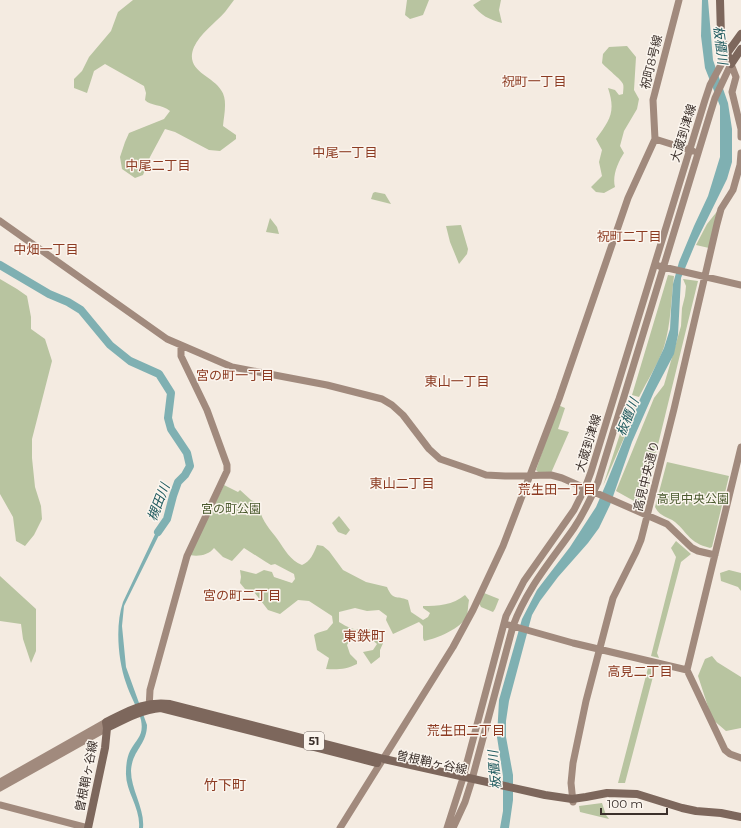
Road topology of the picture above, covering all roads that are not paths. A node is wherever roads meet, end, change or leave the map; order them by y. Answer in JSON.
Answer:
{"nodes":[{"id":1,"x":679,"y":0,"type":"edge"},
{"id":2,"x":720,"y":0,"type":"edge"},
{"id":3,"x":741,"y":34,"type":"edge"},
{"id":4,"x":741,"y":49,"type":"edge"},
{"id":5,"x":728,"y":52,"type":"junction"},
{"id":6,"x":731,"y":64,"type":"junction"},
{"id":7,"x":741,"y":137,"type":"edge"},
{"id":8,"x":655,"y":139,"type":"junction"},
{"id":9,"x":690,"y":150,"type":"junction"},
{"id":10,"x":699,"y":152,"type":"junction"},
{"id":11,"x":741,"y":154,"type":"edge"},
{"id":12,"x":0,"y":221,"type":"edge"},
{"id":13,"x":655,"y":265,"type":"junction"},
{"id":14,"x":663,"y":267,"type":"junction"},
{"id":15,"x":706,"y":276,"type":"junction"},
{"id":16,"x":741,"y":285,"type":"edge"},
{"id":17,"x":181,"y":346,"type":"junction"},
{"id":18,"x":741,"y":448,"type":"edge"},
{"id":19,"x":530,"y":476,"type":"junction"},
{"id":20,"x":585,"y":488,"type":"junction"},
{"id":21,"x":597,"y":492,"type":"junction"},
{"id":22,"x":647,"y":514,"type":"junction"},
{"id":23,"x":715,"y":555,"type":"junction"},
{"id":24,"x":504,"y":624,"type":"junction"},
{"id":25,"x":516,"y":627,"type":"junction"},
{"id":26,"x":599,"y":649,"type":"junction"},
{"id":27,"x":687,"y":670,"type":"junction"},
{"id":28,"x":143,"y":708,"type":"junction"},
{"id":29,"x":106,"y":725,"type":"junction"},
{"id":30,"x":741,"y":758,"type":"edge"},
{"id":31,"x":382,"y":761,"type":"junction"},
{"id":32,"x":462,"y":779,"type":"junction"},
{"id":33,"x":472,"y":780,"type":"junction"},
{"id":34,"x":0,"y":782,"type":"edge"},
{"id":35,"x":0,"y":788,"type":"edge"},
{"id":36,"x":572,"y":800,"type":"junction"},
{"id":37,"x":0,"y":805,"type":"edge"},
{"id":38,"x":741,"y":817,"type":"edge"},
{"id":39,"x":741,"y":821,"type":"edge"},
{"id":40,"x":88,"y":828,"type":"edge"},
{"id":41,"x":340,"y":828,"type":"edge"},
{"id":42,"x":447,"y":828,"type":"edge"},
{"id":43,"x":453,"y":828,"type":"edge"}],
"edges":[{"from":1,"to":8,"type":"street","name":"祝町8号線"},
{"from":2,"to":5,"type":"main road"},
{"from":3,"to":5,"type":"main road"},
{"from":4,"to":6,"type":"main road"},
{"from":5,"to":6,"type":"main road"},
{"from":5,"to":9,"type":"street","name":"大蔵到津線"},
{"from":6,"to":7,"type":"street"},
{"from":6,"to":10,"type":"street","name":"大蔵到津線"},
{"from":8,"to":9,"type":"street"},
{"from":8,"to":19,"type":"street"},
{"from":9,"to":10,"type":"street"},
{"from":9,"to":13,"type":"street","name":"大蔵到津線"},
{"from":10,"to":14,"type":"street","name":"大蔵到津線"},
{"from":11,"to":15,"type":"street","name":"高見中央通り"},
{"from":12,"to":17,"type":"street"},
{"from":13,"to":14,"type":"street"},
{"from":13,"to":20,"type":"street","name":"大蔵到津線"},
{"from":14,"to":15,"type":"street"},
{"from":14,"to":21,"type":"street","name":"大蔵到津線"},
{"from":15,"to":16,"type":"street"},
{"from":15,"to":22,"type":"street","name":"高見中央通り"},
{"from":17,"to":19,"type":"street"},
{"from":17,"to":28,"type":"street"},
{"from":18,"to":23,"type":"street"},
{"from":19,"to":20,"type":"street"},
{"from":19,"to":31,"type":"street"},
{"from":20,"to":21,"type":"street"},
{"from":20,"to":24,"type":"street","name":"大蔵到津線"},
{"from":21,"to":22,"type":"street"},
{"from":21,"to":25,"type":"street","name":"大蔵到津線"},
{"from":22,"to":23,"type":"street"},
{"from":22,"to":26,"type":"street","name":"高見中央通り"},
{"from":23,"to":27,"type":"street"},
{"from":24,"to":25,"type":"street"},
{"from":24,"to":32,"type":"street","name":"大蔵到津線"},
{"from":25,"to":26,"type":"street"},
{"from":25,"to":33,"type":"street","name":"大蔵到津線"},
{"from":26,"to":27,"type":"street"},
{"from":26,"to":36,"type":"street","name":"高見中央通り"},
{"from":27,"to":30,"type":"street"},
{"from":28,"to":29,"type":"main road","name":"曽根鞘ヶ谷線","number":"51"},
{"from":28,"to":31,"type":"main road","name":"曽根鞘ヶ谷線","number":"51"},
{"from":29,"to":34,"type":"street"},
{"from":29,"to":35,"type":"street"},
{"from":29,"to":40,"type":"main road","name":"曽根鞘ヶ谷線"},
{"from":31,"to":32,"type":"main road","name":"曽根鞘ヶ谷線","number":"51"},
{"from":31,"to":41,"type":"street"},
{"from":32,"to":33,"type":"main road","name":"曽根鞘ヶ谷線","number":"51"},
{"from":32,"to":42,"type":"street","name":"大蔵到津線"},
{"from":33,"to":36,"type":"main road","name":"曽根鞘ヶ谷線","number":"51"},
{"from":33,"to":43,"type":"street","name":"大蔵到津線"},
{"from":36,"to":38,"type":"main road","number":"51"},
{"from":36,"to":39,"type":"main road","number":"51"},
{"from":37,"to":40,"type":"street"}]}
